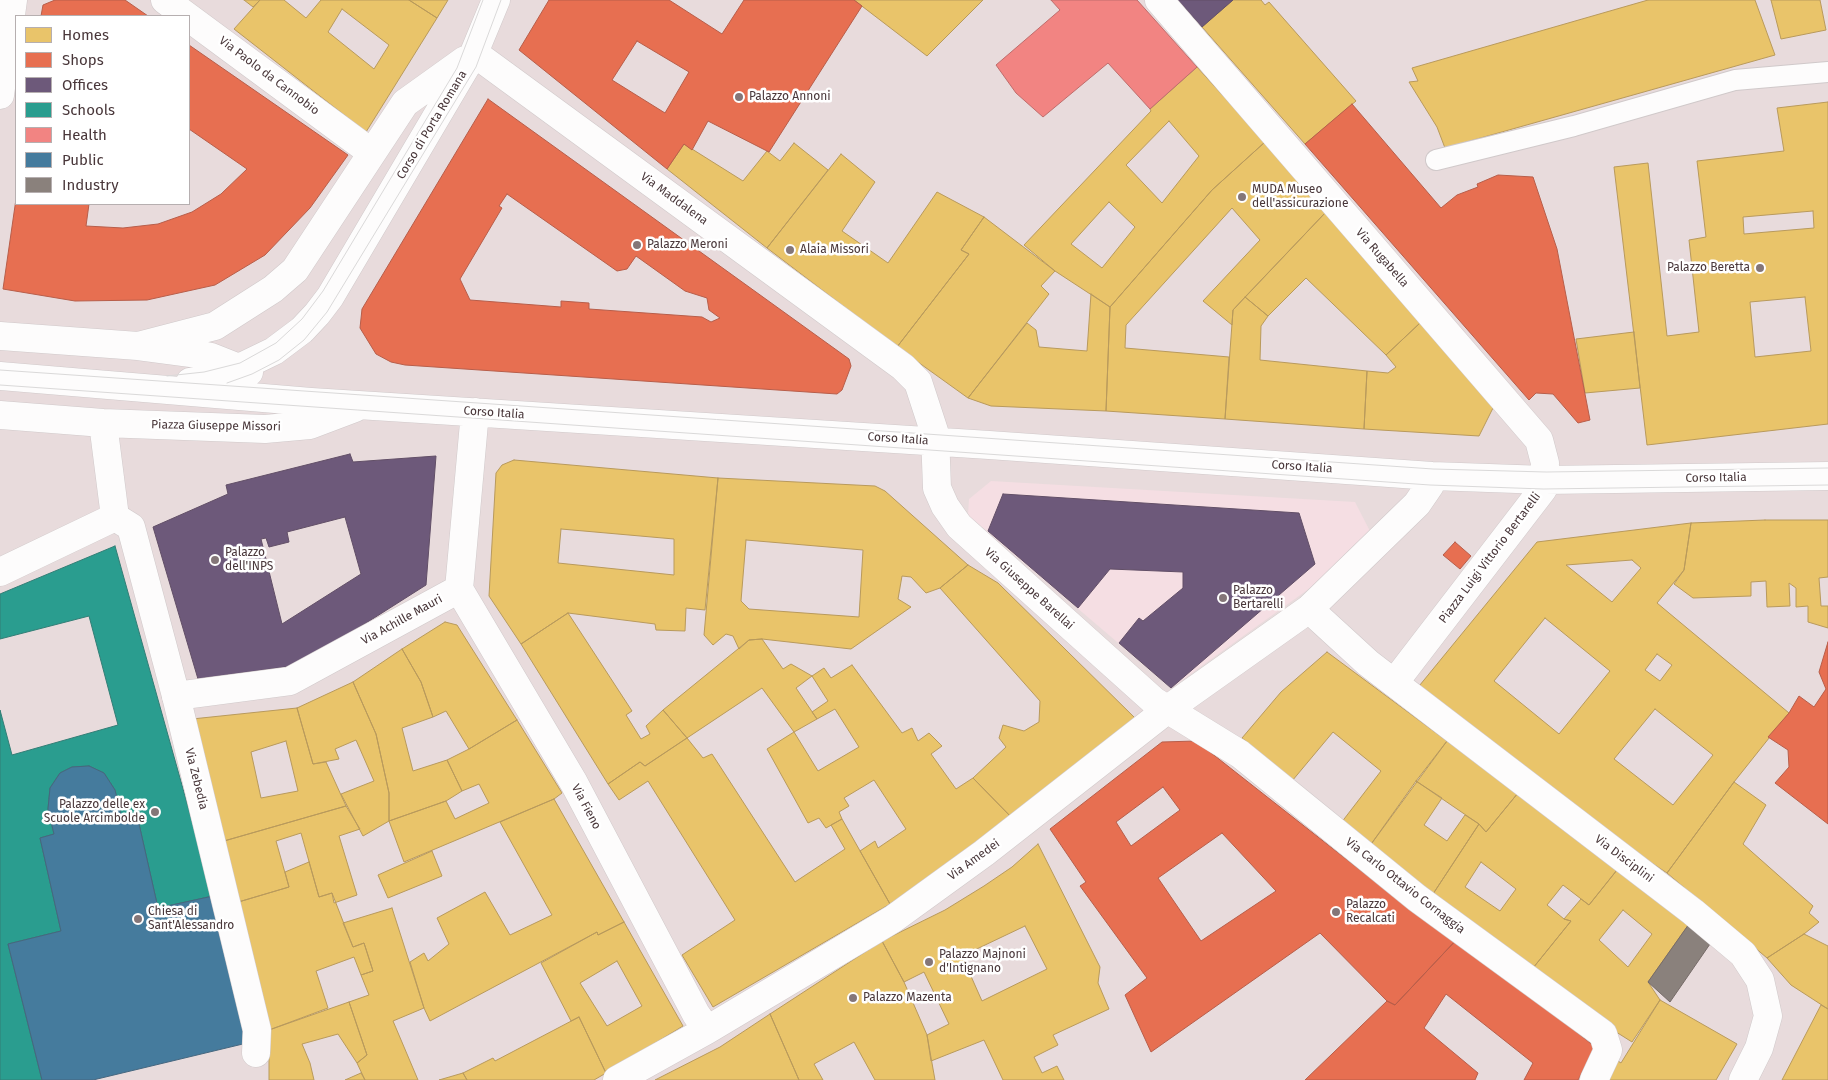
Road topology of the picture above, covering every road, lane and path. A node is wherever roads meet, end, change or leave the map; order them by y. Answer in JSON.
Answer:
{"nodes":[{"id":1,"x":13,"y":0,"type":"edge"},
{"id":2,"x":166,"y":0,"type":"edge"},
{"id":3,"x":496,"y":0,"type":"edge"},
{"id":4,"x":1159,"y":0,"type":"edge"},
{"id":5,"x":186,"y":15,"type":"edge"},
{"id":6,"x":190,"y":18,"type":"edge"},
{"id":7,"x":474,"y":53,"type":"junction"},
{"id":8,"x":1828,"y":72,"type":"edge"},
{"id":9,"x":0,"y":94,"type":"edge"},
{"id":10,"x":372,"y":153,"type":"junction"},
{"id":11,"x":1436,"y":160,"type":"dead end"},
{"id":12,"x":0,"y":336,"type":"edge"},
{"id":13,"x":138,"y":346,"type":"junction"},
{"id":14,"x":241,"y":368,"type":"junction"},
{"id":15,"x":0,"y":376,"type":"edge"},
{"id":16,"x":152,"y":388,"type":"junction"},
{"id":17,"x":310,"y":402,"type":"junction"},
{"id":18,"x":363,"y":405,"type":"junction"},
{"id":19,"x":475,"y":412,"type":"junction"},
{"id":20,"x":0,"y":415,"type":"edge"},
{"id":21,"x":102,"y":423,"type":"junction"},
{"id":22,"x":934,"y":442,"type":"junction"},
{"id":23,"x":1432,"y":476,"type":"junction"},
{"id":24,"x":1828,"y":476,"type":"edge"},
{"id":25,"x":1545,"y":480,"type":"junction"},
{"id":26,"x":115,"y":517,"type":"junction"},
{"id":27,"x":0,"y":572,"type":"edge"},
{"id":28,"x":459,"y":589,"type":"junction"},
{"id":29,"x":1309,"y":609,"type":"junction"},
{"id":30,"x":1394,"y":683,"type":"junction"},
{"id":31,"x":176,"y":696,"type":"junction"},
{"id":32,"x":1168,"y":709,"type":"junction"},
{"id":33,"x":707,"y":1030,"type":"junction"},
{"id":34,"x":256,"y":1053,"type":"dead end"},
{"id":35,"x":617,"y":1080,"type":"edge"},
{"id":36,"x":1594,"y":1080,"type":"edge"},
{"id":37,"x":1743,"y":1080,"type":"edge"}],
"edges":[{"from":1,"to":9,"type":"street"},
{"from":2,"to":5,"type":"street","name":"Via Paolo da Cannobio"},
{"from":3,"to":7,"type":"street","name":"Corso di Porta Romana"},
{"from":4,"to":25,"type":"street","name":"Via Rugabella"},
{"from":6,"to":10,"type":"street","name":"Via Paolo da Cannobio"},
{"from":7,"to":10,"type":"street","name":"Corso di Porta Romana"},
{"from":7,"to":14,"type":"street","name":"Corso di Porta Romana"},
{"from":7,"to":22,"type":"street","name":"Via Maddalena"},
{"from":8,"to":11,"type":"lane"},
{"from":10,"to":13,"type":"street"},
{"from":12,"to":13,"type":"street"},
{"from":13,"to":14,"type":"street"},
{"from":14,"to":16,"type":"street"},
{"from":14,"to":17,"type":"street"},
{"from":15,"to":16,"type":"street"},
{"from":16,"to":17,"type":"street"},
{"from":17,"to":18,"type":"street"},
{"from":18,"to":19,"type":"street","name":"Corso Italia"},
{"from":18,"to":21,"type":"street","name":"Piazza Giuseppe Missori"},
{"from":19,"to":22,"type":"street","name":"Corso Italia"},
{"from":19,"to":28,"type":"street"},
{"from":20,"to":21,"type":"street","name":"Piazza Giuseppe Missori"},
{"from":21,"to":26,"type":"street"},
{"from":22,"to":23,"type":"street","name":"Corso Italia"},
{"from":22,"to":32,"type":"street","name":"Via Giuseppe Barellai"},
{"from":23,"to":25,"type":"street","name":"Piazza Luigi Vittorio Bertarelli"},
{"from":23,"to":29,"type":"street"},
{"from":24,"to":25,"type":"street","name":"Corso Italia"},
{"from":25,"to":30,"type":"street","name":"Piazza Luigi Vittorio Bertarelli"},
{"from":26,"to":27,"type":"street"},
{"from":26,"to":31,"type":"street","name":"Via Zebedia"},
{"from":28,"to":31,"type":"street","name":"Via Achille Mauri"},
{"from":28,"to":33,"type":"street","name":"Via Fieno"},
{"from":29,"to":30,"type":"street"},
{"from":29,"to":32,"type":"street","name":"Via Amedei"},
{"from":30,"to":37,"type":"street","name":"Via Disciplini"},
{"from":31,"to":34,"type":"street","name":"Via Zebedia"},
{"from":32,"to":33,"type":"street","name":"Via Amedei"},
{"from":32,"to":36,"type":"street","name":"Via Carlo Ottavio Cornaggia"},
{"from":33,"to":35,"type":"street","name":"Via Amedei"}]}
